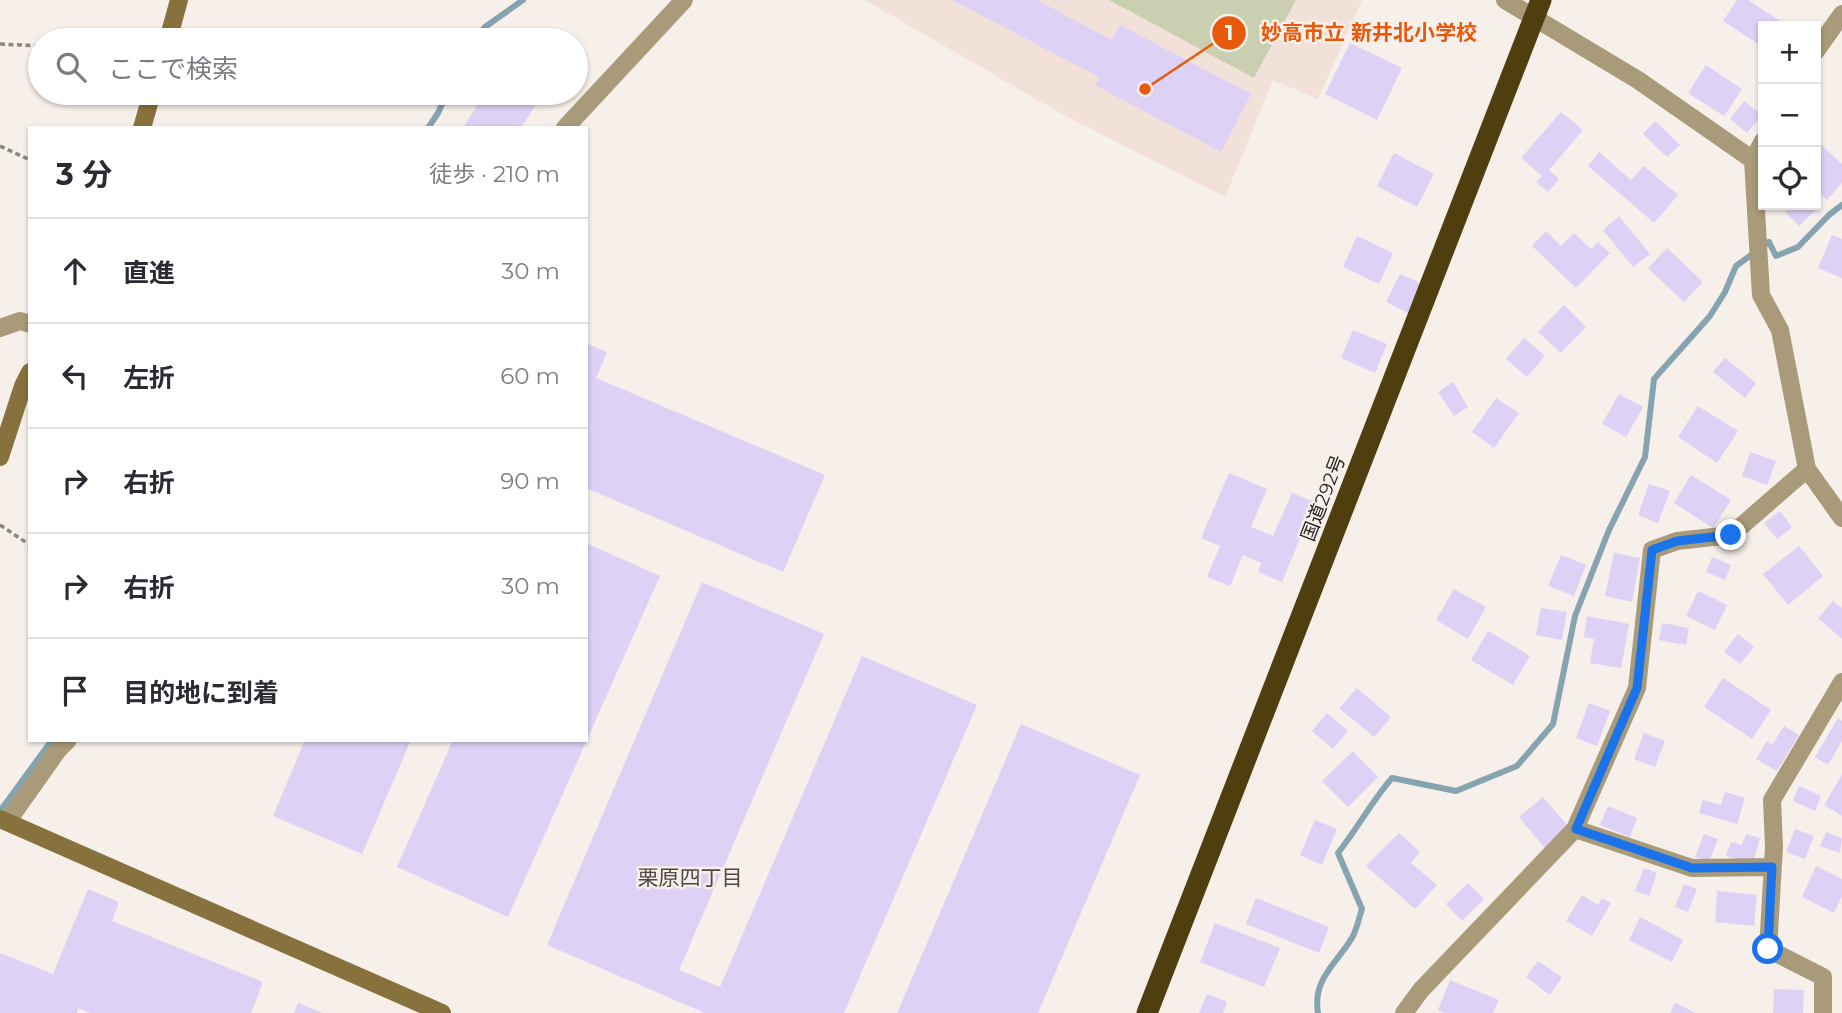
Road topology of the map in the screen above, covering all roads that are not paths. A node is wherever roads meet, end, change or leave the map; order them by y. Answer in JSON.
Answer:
{"nodes":[{"id":1,"x":180,"y":0,"type":"edge"},
{"id":2,"x":684,"y":0,"type":"edge"},
{"id":3,"x":1505,"y":0,"type":"edge"},
{"id":4,"x":1538,"y":8,"type":"edge"},
{"id":5,"x":1842,"y":14,"type":"edge"},
{"id":6,"x":172,"y":28,"type":"edge"},
{"id":7,"x":1821,"y":44,"type":"edge"},
{"id":8,"x":588,"y":103,"type":"edge"},
{"id":9,"x":149,"y":105,"type":"edge"},
{"id":10,"x":586,"y":105,"type":"edge"},
{"id":11,"x":143,"y":126,"type":"edge"},
{"id":12,"x":567,"y":126,"type":"edge"},
{"id":13,"x":1760,"y":147,"type":"edge"},
{"id":14,"x":1753,"y":160,"type":"junction"},
{"id":15,"x":28,"y":323,"type":"edge"},
{"id":16,"x":0,"y":328,"type":"edge"},
{"id":17,"x":28,"y":376,"type":"edge"},
{"id":18,"x":0,"y":457,"type":"edge"},
{"id":19,"x":1807,"y":469,"type":"junction"},
{"id":20,"x":1842,"y":518,"type":"edge"},
{"id":21,"x":1842,"y":682,"type":"edge"},
{"id":22,"x":66,"y":742,"type":"edge"},
{"id":23,"x":4,"y":821,"type":"edge"},
{"id":24,"x":1576,"y":829,"type":"junction"},
{"id":25,"x":1772,"y":867,"type":"junction"},
{"id":26,"x":442,"y":1013,"type":"edge"},
{"id":27,"x":1147,"y":1013,"type":"edge"},
{"id":28,"x":1404,"y":1013,"type":"edge"},
{"id":29,"x":1823,"y":1013,"type":"edge"}],
"edges":[{"from":1,"to":6,"type":"street"},
{"from":2,"to":8,"type":"street"},
{"from":3,"to":4,"type":"street"},
{"from":4,"to":14,"type":"street"},
{"from":4,"to":27,"type":"highway","name":"国道292号"},
{"from":5,"to":7,"type":"street"},
{"from":9,"to":11,"type":"street"},
{"from":10,"to":12,"type":"street"},
{"from":13,"to":14,"type":"street"},
{"from":14,"to":19,"type":"street"},
{"from":15,"to":16,"type":"street"},
{"from":17,"to":18,"type":"street"},
{"from":19,"to":20,"type":"street"},
{"from":19,"to":24,"type":"street"},
{"from":21,"to":25,"type":"street"},
{"from":22,"to":23,"type":"street"},
{"from":23,"to":26,"type":"street"},
{"from":24,"to":25,"type":"street"},
{"from":24,"to":28,"type":"street"},
{"from":25,"to":29,"type":"street"}]}
